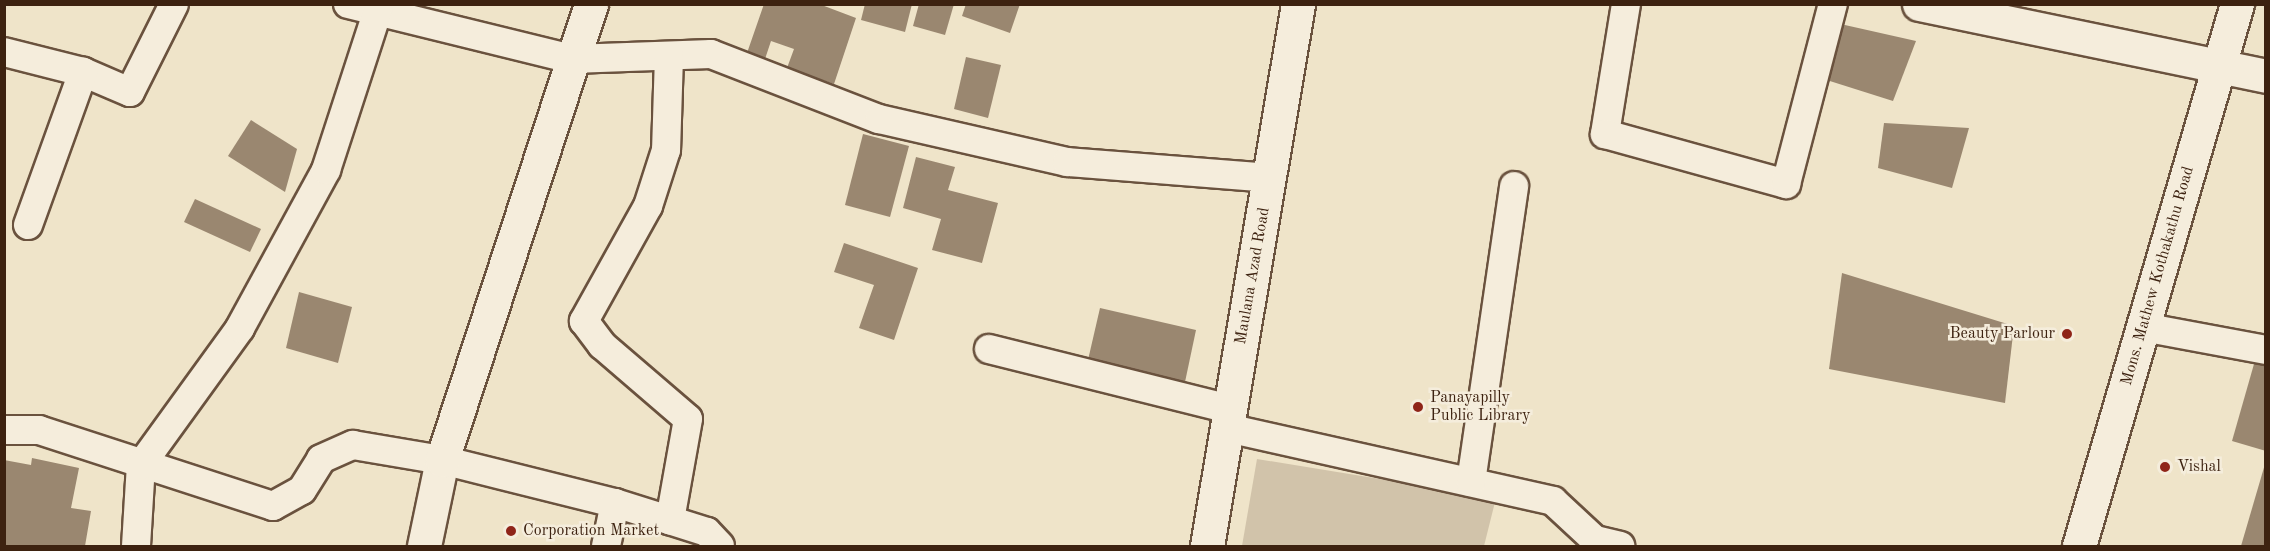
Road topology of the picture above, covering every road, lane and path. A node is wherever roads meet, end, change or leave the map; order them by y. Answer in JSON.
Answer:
{"nodes":[{"id":1,"x":174,"y":4,"type":"edge"},
{"id":2,"x":348,"y":4,"type":"edge"},
{"id":3,"x":591,"y":4,"type":"edge"},
{"id":4,"x":1298,"y":4,"type":"edge"},
{"id":5,"x":1626,"y":4,"type":"edge"},
{"id":6,"x":1833,"y":4,"type":"edge"},
{"id":7,"x":1919,"y":4,"type":"edge"},
{"id":8,"x":2237,"y":4,"type":"edge"},
{"id":9,"x":378,"y":10,"type":"junction"},
{"id":10,"x":4,"y":52,"type":"edge"},
{"id":11,"x":669,"y":56,"type":"junction"},
{"id":12,"x":572,"y":59,"type":"junction"},
{"id":13,"x":2221,"y":63,"type":"junction"},
{"id":14,"x":83,"y":72,"type":"junction"},
{"id":15,"x":2265,"y":76,"type":"edge"},
{"id":16,"x":1269,"y":178,"type":"junction"},
{"id":17,"x":1514,"y":186,"type":"dead end"},
{"id":18,"x":28,"y":225,"type":"dead end"},
{"id":19,"x":2143,"y":327,"type":"junction"},
{"id":20,"x":989,"y":349,"type":"dead end"},
{"id":21,"x":2265,"y":350,"type":"edge"},
{"id":22,"x":1228,"y":418,"type":"junction"},
{"id":23,"x":4,"y":430,"type":"edge"},
{"id":24,"x":442,"y":460,"type":"junction"},
{"id":25,"x":141,"y":465,"type":"junction"},
{"id":26,"x":1470,"y":482,"type":"junction"},
{"id":27,"x":615,"y":503,"type":"junction"},
{"id":28,"x":670,"y":520,"type":"junction"},
{"id":29,"x":136,"y":546,"type":"edge"},
{"id":30,"x":424,"y":546,"type":"edge"},
{"id":31,"x":606,"y":546,"type":"edge"},
{"id":32,"x":720,"y":546,"type":"edge"},
{"id":33,"x":1207,"y":546,"type":"edge"},
{"id":34,"x":1620,"y":546,"type":"edge"},
{"id":35,"x":2079,"y":546,"type":"edge"}],
"edges":[{"from":1,"to":14,"type":"street"},
{"from":2,"to":9,"type":"street"},
{"from":3,"to":12,"type":"street"},
{"from":4,"to":16,"type":"street","name":"Maulana Azad Road"},
{"from":5,"to":6,"type":"street"},
{"from":7,"to":13,"type":"street"},
{"from":8,"to":13,"type":"street","name":"Mons. Mathew Kothakathu Road"},
{"from":9,"to":12,"type":"street"},
{"from":9,"to":25,"type":"street"},
{"from":10,"to":14,"type":"street"},
{"from":11,"to":12,"type":"street"},
{"from":11,"to":16,"type":"street"},
{"from":11,"to":28,"type":"street"},
{"from":12,"to":24,"type":"street"},
{"from":13,"to":15,"type":"street"},
{"from":13,"to":19,"type":"street","name":"Mons. Mathew Kothakathu Road"},
{"from":14,"to":18,"type":"street"},
{"from":16,"to":22,"type":"street","name":"Maulana Azad Road"},
{"from":17,"to":26,"type":"street"},
{"from":19,"to":21,"type":"street"},
{"from":19,"to":35,"type":"street","name":"Mons. Mathew Kothakathu Road"},
{"from":20,"to":22,"type":"street"},
{"from":22,"to":26,"type":"street"},
{"from":22,"to":33,"type":"street","name":"Maulana Azad Road"},
{"from":23,"to":25,"type":"street"},
{"from":24,"to":25,"type":"street"},
{"from":24,"to":27,"type":"street"},
{"from":24,"to":30,"type":"street"},
{"from":25,"to":29,"type":"street"},
{"from":26,"to":34,"type":"street"},
{"from":27,"to":28,"type":"street"},
{"from":27,"to":31,"type":"street"},
{"from":28,"to":32,"type":"street"}]}
